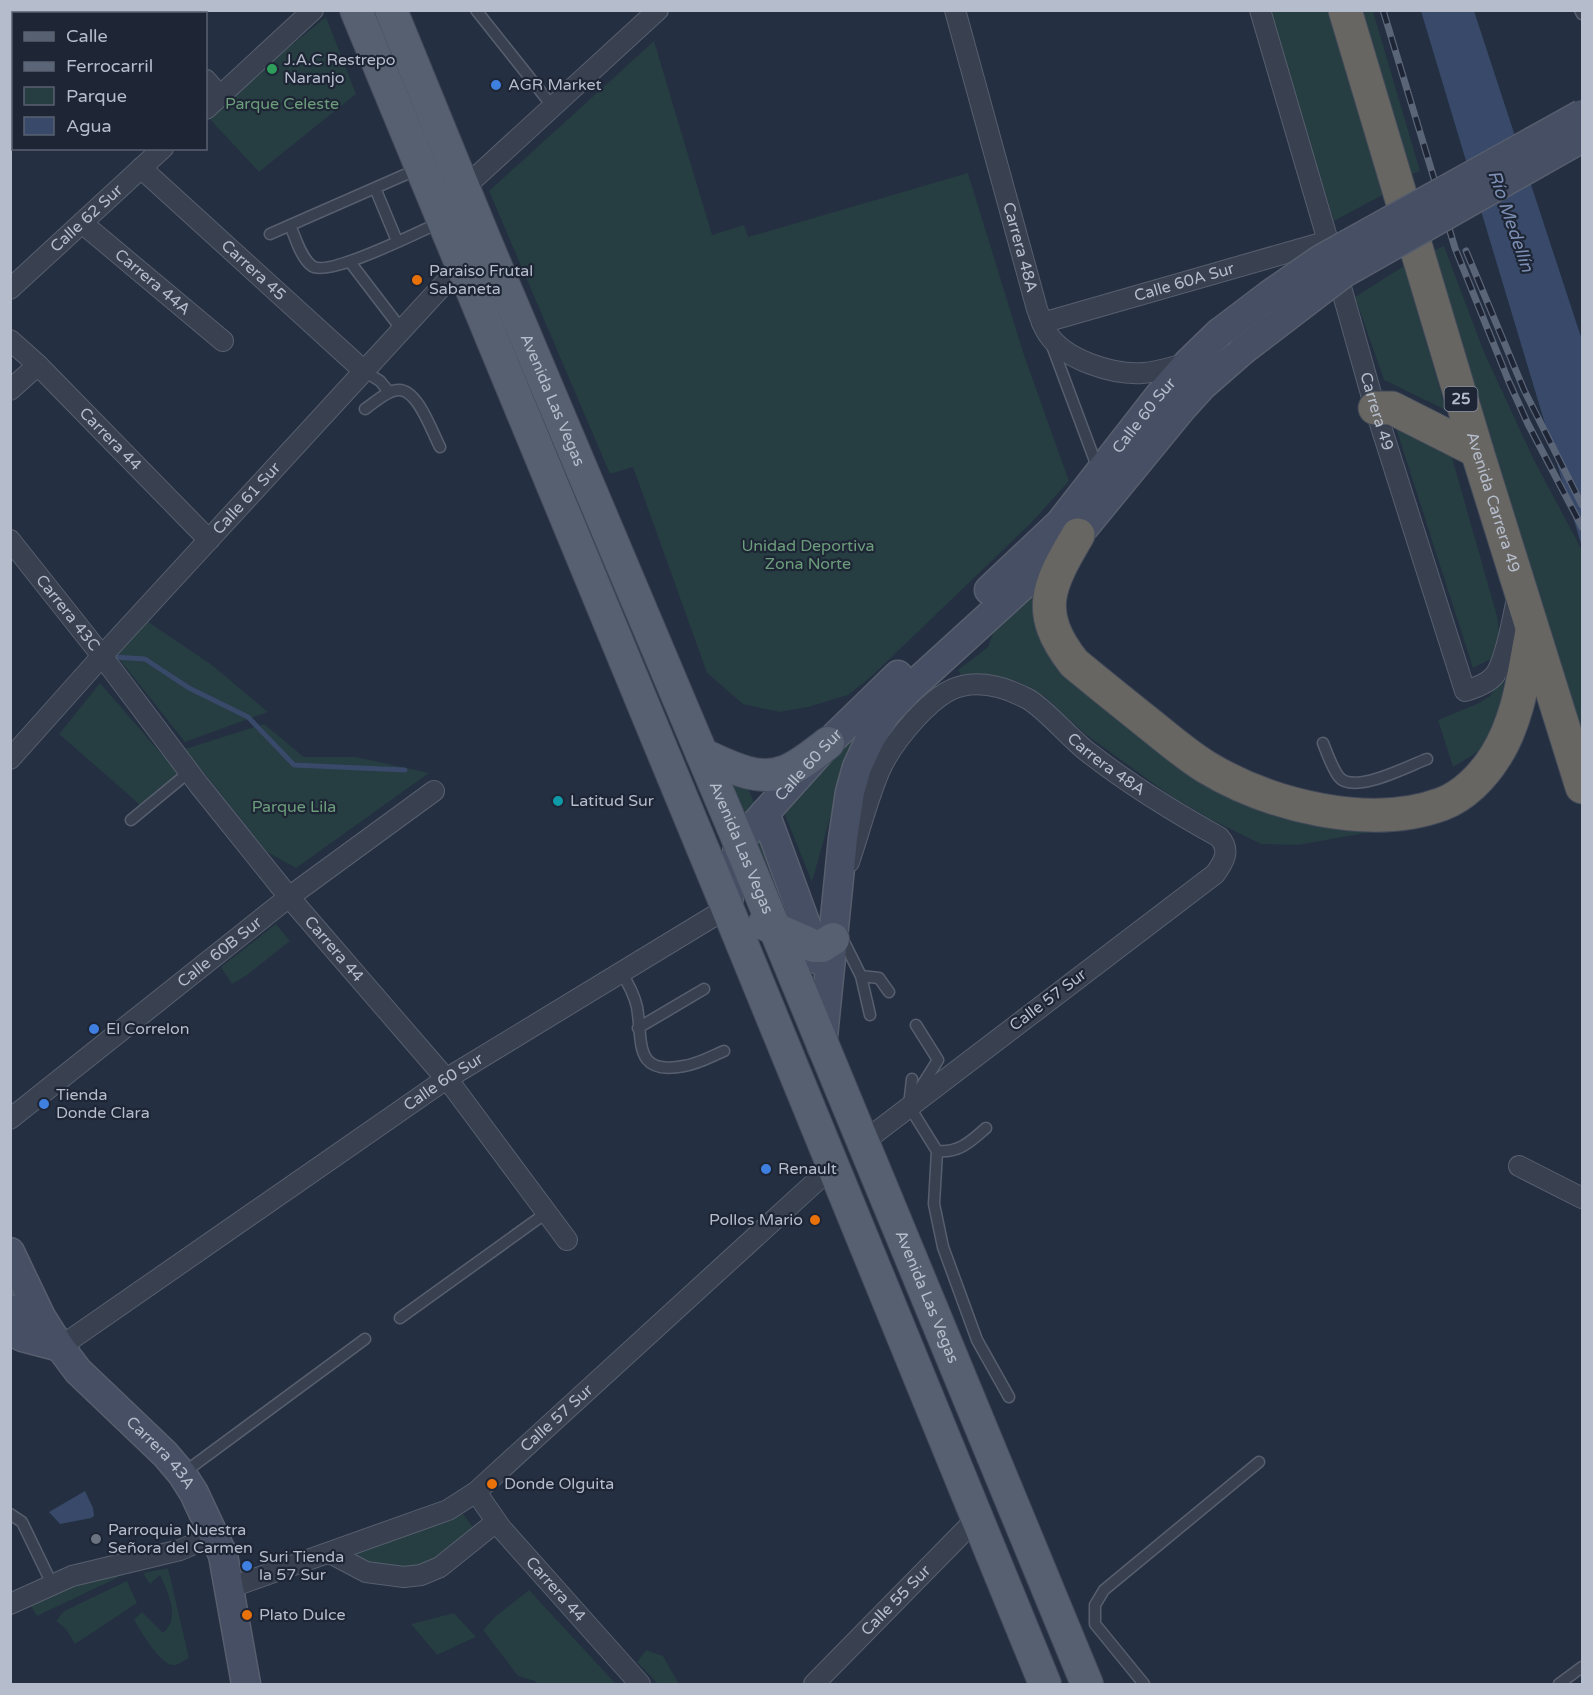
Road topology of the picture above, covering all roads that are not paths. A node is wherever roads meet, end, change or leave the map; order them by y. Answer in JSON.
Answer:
{"nodes":[{"id":1,"x":313,"y":10,"type":"edge"},
{"id":2,"x":356,"y":10,"type":"edge"},
{"id":3,"x":378,"y":10,"type":"edge"},
{"id":4,"x":391,"y":10,"type":"edge"},
{"id":5,"x":476,"y":10,"type":"edge"},
{"id":6,"x":658,"y":10,"type":"edge"},
{"id":7,"x":956,"y":10,"type":"edge"},
{"id":8,"x":1260,"y":10,"type":"edge"},
{"id":9,"x":1344,"y":10,"type":"edge"},
{"id":10,"x":207,"y":83,"type":"edge"},
{"id":11,"x":427,"y":99,"type":"junction"},
{"id":12,"x":213,"y":102,"type":"edge"},
{"id":13,"x":553,"y":107,"type":"junction"},
{"id":14,"x":1582,"y":114,"type":"edge"},
{"id":15,"x":1582,"y":138,"type":"edge"},
{"id":16,"x":161,"y":150,"type":"edge"},
{"id":17,"x":141,"y":168,"type":"junction"},
{"id":18,"x":420,"y":168,"type":"junction"},
{"id":19,"x":375,"y":188,"type":"junction"},
{"id":20,"x":464,"y":188,"type":"junction"},
{"id":21,"x":442,"y":221,"type":"junction"},
{"id":22,"x":82,"y":223,"type":"junction"},
{"id":23,"x":290,"y":225,"type":"junction"},
{"id":24,"x":270,"y":234,"type":"dead end"},
{"id":25,"x":485,"y":240,"type":"junction"},
{"id":26,"x":397,"y":241,"type":"junction"},
{"id":27,"x":1328,"y":241,"type":"junction"},
{"id":28,"x":350,"y":262,"type":"junction"},
{"id":29,"x":461,"y":266,"type":"junction"},
{"id":30,"x":10,"y":289,"type":"edge"},
{"id":31,"x":1045,"y":329,"type":"junction"},
{"id":32,"x":402,"y":330,"type":"junction"},
{"id":33,"x":10,"y":340,"type":"edge"},
{"id":34,"x":223,"y":341,"type":"dead end"},
{"id":35,"x":1188,"y":363,"type":"junction"},
{"id":36,"x":38,"y":365,"type":"junction"},
{"id":37,"x":364,"y":371,"type":"junction"},
{"id":38,"x":10,"y":390,"type":"edge"},
{"id":39,"x":389,"y":392,"type":"junction"},
{"id":40,"x":1375,"y":408,"type":"junction"},
{"id":41,"x":365,"y":409,"type":"dead end"},
{"id":42,"x":440,"y":447,"type":"dead end"},
{"id":43,"x":1477,"y":451,"type":"junction"},
{"id":44,"x":1099,"y":473,"type":"junction"},
{"id":45,"x":1078,"y":536,"type":"junction"},
{"id":46,"x":10,"y":540,"type":"edge"},
{"id":47,"x":209,"y":540,"type":"junction"},
{"id":48,"x":1520,"y":587,"type":"junction"},
{"id":49,"x":1533,"y":629,"type":"junction"},
{"id":50,"x":102,"y":656,"type":"junction"},
{"id":51,"x":647,"y":714,"type":"junction"},
{"id":52,"x":828,"y":743,"type":"junction"},
{"id":53,"x":1323,"y":743,"type":"dead end"},
{"id":54,"x":702,"y":754,"type":"junction"},
{"id":55,"x":10,"y":759,"type":"edge"},
{"id":56,"x":1427,"y":759,"type":"dead end"},
{"id":57,"x":189,"y":771,"type":"junction"},
{"id":58,"x":1582,"y":787,"type":"edge"},
{"id":59,"x":434,"y":791,"type":"dead end"},
{"id":60,"x":723,"y":805,"type":"junction"},
{"id":61,"x":765,"y":813,"type":"junction"},
{"id":62,"x":131,"y":820,"type":"dead end"},
{"id":63,"x":739,"y":842,"type":"junction"},
{"id":64,"x":1226,"y":852,"type":"joint"},
{"id":65,"x":289,"y":897,"type":"junction"},
{"id":66,"x":728,"y":908,"type":"junction"},
{"id":67,"x":830,"y":927,"type":"junction"},
{"id":68,"x":774,"y":929,"type":"junction"},
{"id":69,"x":621,"y":972,"type":"junction"},
{"id":70,"x":861,"y":976,"type":"junction"},
{"id":71,"x":704,"y":988,"type":"dead end"},
{"id":72,"x":889,"y":992,"type":"dead end"},
{"id":73,"x":870,"y":1015,"type":"dead end"},
{"id":74,"x":916,"y":1025,"type":"dead end"},
{"id":75,"x":638,"y":1028,"type":"junction"},
{"id":76,"x":822,"y":1047,"type":"junction"},
{"id":77,"x":724,"y":1051,"type":"dead end"},
{"id":78,"x":446,"y":1079,"type":"junction"},
{"id":79,"x":912,"y":1079,"type":"dead end"},
{"id":80,"x":909,"y":1106,"type":"junction"},
{"id":81,"x":10,"y":1119,"type":"edge"},
{"id":82,"x":986,"y":1128,"type":"dead end"},
{"id":83,"x":862,"y":1143,"type":"junction"},
{"id":84,"x":937,"y":1151,"type":"junction"},
{"id":85,"x":834,"y":1166,"type":"junction"},
{"id":86,"x":1520,"y":1166,"type":"dead end"},
{"id":87,"x":1582,"y":1198,"type":"edge"},
{"id":88,"x":546,"y":1213,"type":"junction"},
{"id":89,"x":567,"y":1240,"type":"dead end"},
{"id":90,"x":10,"y":1252,"type":"edge"},
{"id":91,"x":10,"y":1309,"type":"edge"},
{"id":92,"x":400,"y":1318,"type":"dead end"},
{"id":93,"x":365,"y":1339,"type":"dead end"},
{"id":94,"x":16,"y":1340,"type":"edge"},
{"id":95,"x":60,"y":1347,"type":"junction"},
{"id":96,"x":1009,"y":1397,"type":"dead end"},
{"id":97,"x":1259,"y":1462,"type":"dead end"},
{"id":98,"x":182,"y":1474,"type":"junction"},
{"id":99,"x":476,"y":1492,"type":"junction"},
{"id":100,"x":10,"y":1514,"type":"edge"},
{"id":101,"x":978,"y":1517,"type":"junction"},
{"id":102,"x":496,"y":1522,"type":"junction"},
{"id":103,"x":215,"y":1535,"type":"junction"},
{"id":104,"x":330,"y":1553,"type":"junction"},
{"id":105,"x":52,"y":1584,"type":"junction"},
{"id":106,"x":230,"y":1588,"type":"junction"},
{"id":107,"x":10,"y":1604,"type":"edge"},
{"id":108,"x":1582,"y":1667,"type":"edge"},
{"id":109,"x":246,"y":1684,"type":"edge"},
{"id":110,"x":640,"y":1684,"type":"edge"},
{"id":111,"x":814,"y":1684,"type":"edge"},
{"id":112,"x":1045,"y":1684,"type":"edge"},
{"id":113,"x":1087,"y":1684,"type":"edge"},
{"id":114,"x":1144,"y":1684,"type":"edge"},
{"id":115,"x":1559,"y":1684,"type":"edge"}],
"edges":[{"from":1,"to":12,"type":"street"},
{"from":2,"to":18,"type":"main road","name":"Avenida Las Vegas"},
{"from":3,"to":11,"type":"street"},
{"from":4,"to":11,"type":"main road","name":"Avenida Las Vegas"},
{"from":5,"to":13,"type":"lane"},
{"from":6,"to":13,"type":"street"},
{"from":7,"to":31,"type":"street","name":"Carrera 48A"},
{"from":8,"to":27,"type":"street","name":"Carrera 49"},
{"from":9,"to":43,"type":"highway","name":"Avenida Carrera 49","number":"25"},
{"from":10,"to":12,"type":"street"},
{"from":11,"to":20,"type":"main road","name":"Avenida Las Vegas"},
{"from":13,"to":20,"type":"street"},
{"from":14,"to":35,"type":"main road","name":"Calle 60 Sur","bridge":true},
{"from":15,"to":45,"type":"main road","name":"Calle 60 Sur","bridge":true},
{"from":16,"to":17,"type":"street","name":"Calle 62 Sur"},
{"from":17,"to":22,"type":"street","name":"Calle 62 Sur"},
{"from":17,"to":37,"type":"street","name":"Carrera 45"},
{"from":18,"to":19,"type":"lane"},
{"from":18,"to":21,"type":"main road","name":"Avenida Las Vegas"},
{"from":19,"to":23,"type":"lane"},
{"from":19,"to":26,"type":"lane"},
{"from":20,"to":25,"type":"main road","name":"Avenida Las Vegas"},
{"from":21,"to":26,"type":"lane"},
{"from":21,"to":29,"type":"main road","name":"Avenida Las Vegas"},
{"from":22,"to":30,"type":"street","name":"Calle 62 Sur"},
{"from":22,"to":34,"type":"street","name":"Carrera 44A"},
{"from":23,"to":24,"type":"lane"},
{"from":23,"to":28,"type":"lane"},
{"from":25,"to":29,"type":"street","name":"Calle 61 Sur"},
{"from":25,"to":54,"type":"main road","name":"Avenida Las Vegas"},
{"from":26,"to":28,"type":"lane"},
{"from":27,"to":31,"type":"street","name":"Calle 60A Sur"},
{"from":27,"to":40,"type":"street","name":"Carrera 49"},
{"from":28,"to":32,"type":"lane"},
{"from":29,"to":32,"type":"street","name":"Calle 61 Sur"},
{"from":29,"to":51,"type":"main road","name":"Avenida Las Vegas"},
{"from":31,"to":35,"type":"street"},
{"from":31,"to":44,"type":"lane"},
{"from":32,"to":37,"type":"street","name":"Calle 61 Sur"},
{"from":33,"to":36,"type":"street","name":"Carrera 44"},
{"from":35,"to":44,"type":"main road","name":"Calle 60 Sur"},
{"from":36,"to":38,"type":"street"},
{"from":36,"to":47,"type":"street","name":"Carrera 44"},
{"from":37,"to":39,"type":"lane"},
{"from":37,"to":47,"type":"street","name":"Calle 61 Sur"},
{"from":39,"to":41,"type":"lane"},
{"from":39,"to":42,"type":"lane"},
{"from":40,"to":43,"type":"highway"},
{"from":40,"to":48,"type":"street","name":"Carrera 49"},
{"from":43,"to":48,"type":"highway","name":"Avenida Carrera 49","number":"25"},
{"from":44,"to":52,"type":"main road","name":"Calle 60 Sur"},
{"from":45,"to":49,"type":"highway"},
{"from":45,"to":67,"type":"main road","name":"Calle 60 Sur"},
{"from":46,"to":50,"type":"street","name":"Carrera 43C"},
{"from":47,"to":50,"type":"street","name":"Calle 61 Sur"},
{"from":48,"to":49,"type":"highway","name":"Avenida Carrera 49","number":"25"},
{"from":49,"to":58,"type":"highway","name":"Avenida Carrera 49","number":"25"},
{"from":50,"to":55,"type":"street","name":"Calle 61 Sur"},
{"from":50,"to":57,"type":"street","name":"Carrera 44"},
{"from":51,"to":60,"type":"main road"},
{"from":51,"to":66,"type":"main road","name":"Avenida Las Vegas"},
{"from":52,"to":54,"type":"main road"},
{"from":52,"to":61,"type":"main road","name":"Calle 60 Sur"},
{"from":53,"to":56,"type":"lane"},
{"from":54,"to":60,"type":"main road","name":"Avenida Las Vegas"},
{"from":57,"to":62,"type":"lane"},
{"from":57,"to":65,"type":"street","name":"Carrera 44"},
{"from":59,"to":65,"type":"street","name":"Calle 60B Sur"},
{"from":60,"to":63,"type":"main road","name":"Avenida Las Vegas"},
{"from":61,"to":63,"type":"main road","name":"Calle 60 Sur"},
{"from":61,"to":67,"type":"main road"},
{"from":63,"to":66,"type":"main road"},
{"from":63,"to":68,"type":"main road","name":"Avenida Las Vegas"},
{"from":64,"to":67,"type":"street","name":"Carrera 48A"},
{"from":64,"to":80,"type":"street","name":"Calle 57 Sur"},
{"from":65,"to":78,"type":"street","name":"Carrera 44"},
{"from":65,"to":81,"type":"street","name":"Calle 60B Sur"},
{"from":66,"to":68,"type":"main road"},
{"from":66,"to":69,"type":"street","name":"Calle 60 Sur"},
{"from":66,"to":85,"type":"main road","name":"Avenida Las Vegas"},
{"from":67,"to":68,"type":"main road"},
{"from":67,"to":70,"type":"lane"},
{"from":67,"to":76,"type":"main road"},
{"from":68,"to":76,"type":"main road","name":"Avenida Las Vegas"},
{"from":69,"to":75,"type":"lane"},
{"from":69,"to":78,"type":"street","name":"Calle 60 Sur"},
{"from":70,"to":72,"type":"lane"},
{"from":70,"to":73,"type":"lane"},
{"from":71,"to":75,"type":"lane"},
{"from":74,"to":80,"type":"lane"},
{"from":75,"to":77,"type":"lane"},
{"from":76,"to":83,"type":"main road","name":"Avenida Las Vegas"},
{"from":78,"to":88,"type":"street","name":"Carrera 44"},
{"from":78,"to":95,"type":"street","name":"Calle 60 Sur"},
{"from":79,"to":80,"type":"lane"},
{"from":80,"to":83,"type":"street","name":"Calle 57 Sur"},
{"from":80,"to":84,"type":"lane"},
{"from":82,"to":84,"type":"lane"},
{"from":83,"to":113,"type":"main road","name":"Avenida Las Vegas"},
{"from":84,"to":96,"type":"lane"},
{"from":85,"to":99,"type":"street","name":"Calle 57 Sur"},
{"from":85,"to":101,"type":"main road","name":"Avenida Las Vegas"},
{"from":86,"to":87,"type":"street"},
{"from":88,"to":89,"type":"street","name":"Carrera 44"},
{"from":88,"to":92,"type":"lane"},
{"from":90,"to":95,"type":"main road","name":"Carrera 43A"},
{"from":91,"to":94,"type":"main road"},
{"from":93,"to":98,"type":"lane"},
{"from":94,"to":95,"type":"main road"},
{"from":95,"to":98,"type":"main road","name":"Carrera 43A"},
{"from":97,"to":114,"type":"lane"},
{"from":98,"to":103,"type":"main road","name":"Carrera 43A"},
{"from":99,"to":102,"type":"street","name":"Carrera 44"},
{"from":99,"to":104,"type":"street","name":"Calle 57 Sur"},
{"from":100,"to":105,"type":"lane"},
{"from":101,"to":111,"type":"street","name":"Calle 55 Sur"},
{"from":101,"to":112,"type":"main road","name":"Avenida Las Vegas"},
{"from":102,"to":104,"type":"street"},
{"from":102,"to":110,"type":"street","name":"Carrera 44"},
{"from":103,"to":105,"type":"street"},
{"from":103,"to":106,"type":"main road","name":"Carrera 43A"},
{"from":104,"to":106,"type":"street","name":"Calle 57 Sur"},
{"from":105,"to":107,"type":"street"},
{"from":106,"to":109,"type":"main road","name":"Carrera 43A"},
{"from":108,"to":115,"type":"lane"}]}
